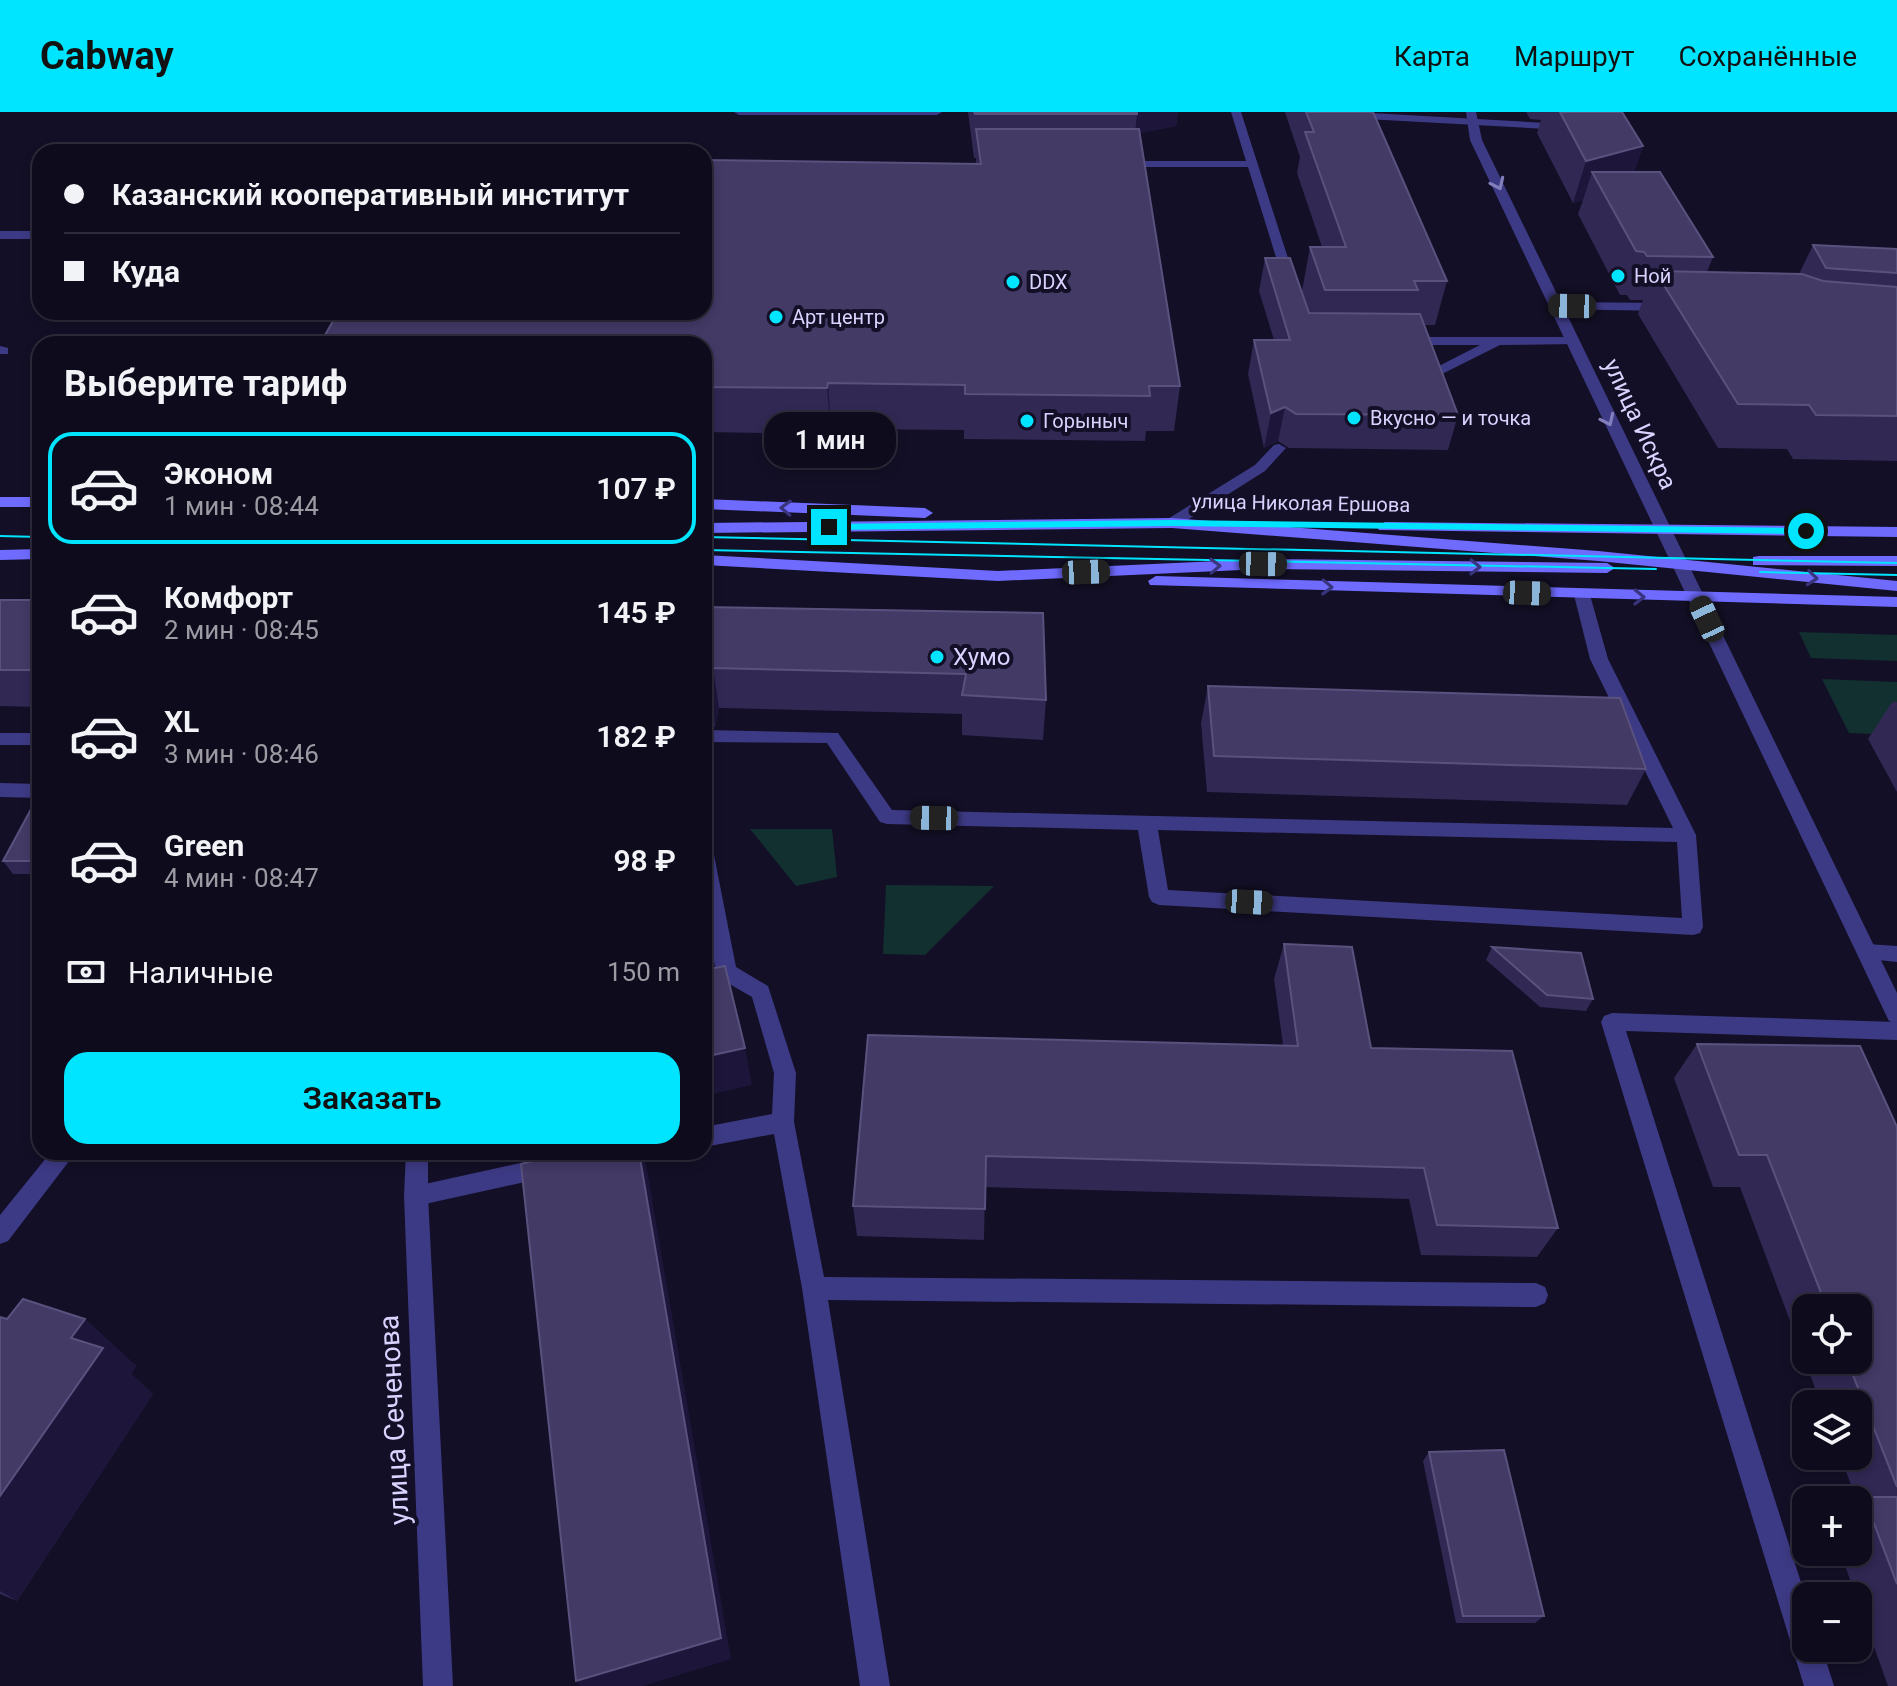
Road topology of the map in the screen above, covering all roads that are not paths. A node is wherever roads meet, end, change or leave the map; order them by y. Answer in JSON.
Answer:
{"nodes":[{"id":1,"x":739,"y":112,"type":"edge"},
{"id":2,"x":937,"y":112,"type":"edge"},
{"id":3,"x":1236,"y":112,"type":"edge"},
{"id":4,"x":1293,"y":112,"type":"edge"},
{"id":5,"x":827,"y":113,"type":"edge"},
{"id":6,"x":1471,"y":117,"type":"edge"},
{"id":7,"x":1577,"y":127,"type":"edge"},
{"id":8,"x":1097,"y":164,"type":"edge"},
{"id":9,"x":1253,"y":164,"type":"junction"},
{"id":10,"x":0,"y":235,"type":"edge"},
{"id":11,"x":32,"y":235,"type":"edge"},
{"id":12,"x":1295,"y":297,"type":"edge"},
{"id":13,"x":1555,"y":306,"type":"junction"},
{"id":14,"x":1683,"y":308,"type":"edge"},
{"id":15,"x":1388,"y":341,"type":"edge"},
{"id":16,"x":1498,"y":341,"type":"junction"},
{"id":17,"x":1572,"y":341,"type":"junction"},
{"id":18,"x":1438,"y":372,"type":"edge"},
{"id":19,"x":1279,"y":448,"type":"edge"},
{"id":20,"x":0,"y":502,"type":"edge"},
{"id":21,"x":32,"y":502,"type":"edge"},
{"id":22,"x":712,"y":504,"type":"edge"},
{"id":23,"x":1172,"y":523,"type":"junction"},
{"id":24,"x":712,"y":528,"type":"edge"},
{"id":25,"x":1663,"y":531,"type":"junction"},
{"id":26,"x":1897,"y":532,"type":"edge"},
{"id":27,"x":32,"y":554,"type":"edge"},
{"id":28,"x":0,"y":555,"type":"edge"},
{"id":29,"x":712,"y":560,"type":"edge"},
{"id":30,"x":0,"y":561,"type":"edge"},
{"id":31,"x":1897,"y":561,"type":"edge"},
{"id":32,"x":32,"y":562,"type":"edge"},
{"id":33,"x":1679,"y":564,"type":"junction"},
{"id":34,"x":712,"y":573,"type":"edge"},
{"id":35,"x":998,"y":576,"type":"junction"},
{"id":36,"x":1897,"y":586,"type":"edge"},
{"id":37,"x":1582,"y":595,"type":"junction"},
{"id":38,"x":1697,"y":598,"type":"junction"},
{"id":39,"x":1897,"y":602,"type":"edge"},
{"id":40,"x":712,"y":736,"type":"edge"},
{"id":41,"x":0,"y":739,"type":"edge"},
{"id":42,"x":32,"y":739,"type":"edge"},
{"id":43,"x":0,"y":790,"type":"edge"},
{"id":44,"x":32,"y":791,"type":"edge"},
{"id":45,"x":1147,"y":824,"type":"junction"},
{"id":46,"x":1686,"y":835,"type":"junction"},
{"id":47,"x":712,"y":898,"type":"edge"},
{"id":48,"x":1867,"y":952,"type":"junction"},
{"id":49,"x":1897,"y":954,"type":"edge"},
{"id":50,"x":1897,"y":1015,"type":"edge"},
{"id":51,"x":1897,"y":1031,"type":"edge"},
{"id":52,"x":783,"y":1122,"type":"junction"},
{"id":53,"x":712,"y":1135,"type":"edge"},
{"id":54,"x":59,"y":1160,"type":"edge"},
{"id":55,"x":417,"y":1160,"type":"edge"},
{"id":56,"x":567,"y":1163,"type":"edge"},
{"id":57,"x":416,"y":1196,"type":"junction"},
{"id":58,"x":0,"y":1233,"type":"edge"},
{"id":59,"x":814,"y":1288,"type":"junction"},
{"id":60,"x":1536,"y":1295,"type":"dead end"},
{"id":61,"x":1792,"y":1598,"type":"edge"},
{"id":62,"x":1812,"y":1662,"type":"edge"},
{"id":63,"x":438,"y":1686,"type":"edge"},
{"id":64,"x":875,"y":1686,"type":"edge"},
{"id":65,"x":1819,"y":1686,"type":"edge"}],
"edges":[{"from":1,"to":5,"type":"street"},
{"from":2,"to":5,"type":"street"},
{"from":3,"to":9,"type":"street"},
{"from":4,"to":6,"type":"street"},
{"from":6,"to":7,"type":"street"},
{"from":6,"to":13,"type":"street","name":"улица Искра","one_way":true},
{"from":8,"to":9,"type":"street"},
{"from":9,"to":12,"type":"street"},
{"from":10,"to":11,"type":"street"},
{"from":13,"to":14,"type":"street"},
{"from":13,"to":17,"type":"street","name":"улица Искра"},
{"from":15,"to":16,"type":"street"},
{"from":16,"to":17,"type":"street"},
{"from":16,"to":18,"type":"street"},
{"from":17,"to":25,"type":"street","name":"улица Искра","one_way":true},
{"from":19,"to":23,"type":"street"},
{"from":20,"to":21,"type":"main road"},
{"from":23,"to":22,"type":"main road","name":"улица Николая Ершова","one_way":true},
{"from":23,"to":24,"type":"main road"},
{"from":23,"to":25,"type":"main road","name":"улица Николая Ершова"},
{"from":23,"to":33,"type":"main road"},
{"from":25,"to":26,"type":"main road","name":"улица Николая Ершова"},
{"from":25,"to":33,"type":"street","name":"улица Искра"},
{"from":27,"to":28,"type":"main road"},
{"from":29,"to":35,"type":"main road"},
{"from":30,"to":32,"type":"main road"},
{"from":31,"to":33,"type":"main road"},
{"from":35,"to":33,"type":"main road","one_way":true},
{"from":33,"to":36,"type":"main road","one_way":true},
{"from":33,"to":38,"type":"street","name":"улица Искра"},
{"from":34,"to":35,"type":"main road"},
{"from":35,"to":37,"type":"main road","one_way":true},
{"from":37,"to":38,"type":"main road","one_way":true},
{"from":37,"to":46,"type":"street"},
{"from":38,"to":39,"type":"main road"},
{"from":38,"to":48,"type":"street","name":"улица Искра"},
{"from":40,"to":45,"type":"street"},
{"from":41,"to":42,"type":"street"},
{"from":43,"to":44,"type":"street"},
{"from":45,"to":46,"type":"street"},
{"from":45,"to":46,"type":"street"},
{"from":47,"to":52,"type":"street"},
{"from":48,"to":49,"type":"street"},
{"from":48,"to":50,"type":"street","name":"улица Искра"},
{"from":51,"to":61,"type":"street"},
{"from":52,"to":53,"type":"street"},
{"from":52,"to":59,"type":"street"},
{"from":54,"to":58,"type":"street"},
{"from":55,"to":57,"type":"street","name":"улица Сеченова"},
{"from":56,"to":57,"type":"street"},
{"from":57,"to":63,"type":"street","name":"улица Сеченова"},
{"from":59,"to":60,"type":"street"},
{"from":59,"to":64,"type":"street"},
{"from":62,"to":65,"type":"street"}]}
